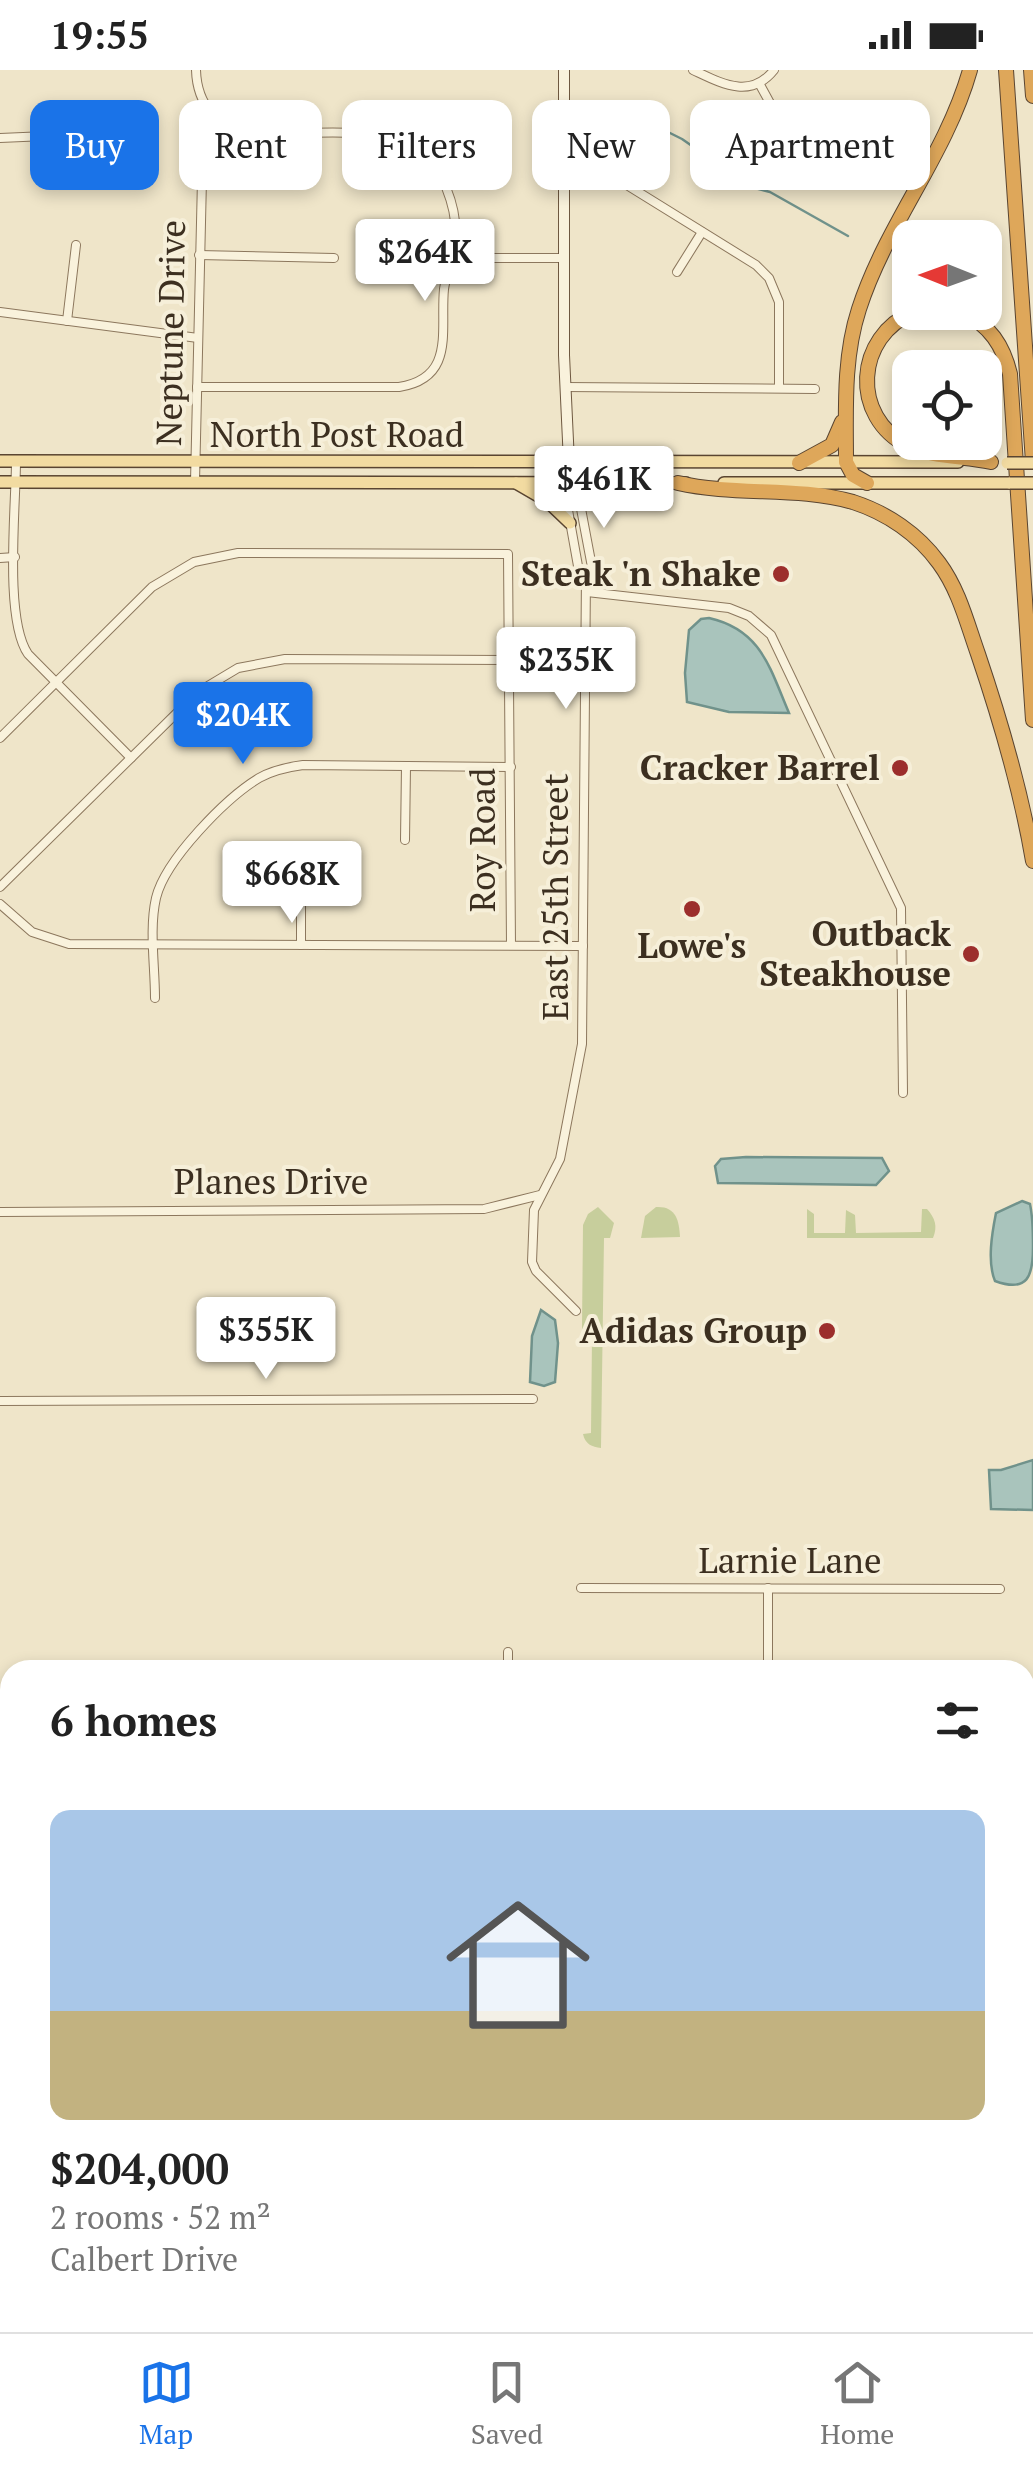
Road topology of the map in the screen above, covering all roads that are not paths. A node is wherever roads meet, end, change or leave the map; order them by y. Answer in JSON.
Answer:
{"nodes":[{"id":1,"x":196,"y":70,"type":"edge"},
{"id":2,"x":564,"y":70,"type":"edge"},
{"id":3,"x":693,"y":70,"type":"edge"},
{"id":4,"x":774,"y":70,"type":"edge"},
{"id":5,"x":970,"y":70,"type":"edge"},
{"id":6,"x":1006,"y":70,"type":"edge"},
{"id":7,"x":1031,"y":70,"type":"edge"},
{"id":8,"x":758,"y":83,"type":"junction"},
{"id":9,"x":1033,"y":96,"type":"edge"},
{"id":10,"x":202,"y":100,"type":"edge"},
{"id":11,"x":564,"y":100,"type":"edge"},
{"id":12,"x":768,"y":100,"type":"edge"},
{"id":13,"x":322,"y":134,"type":"edge"},
{"id":14,"x":30,"y":137,"type":"edge"},
{"id":15,"x":0,"y":138,"type":"edge"},
{"id":16,"x":201,"y":190,"type":"edge"},
{"id":17,"x":565,"y":190,"type":"edge"},
{"id":18,"x":635,"y":190,"type":"edge"},
{"id":19,"x":702,"y":232,"type":"junction"},
{"id":20,"x":76,"y":245,"type":"dead end"},
{"id":21,"x":199,"y":255,"type":"junction"},
{"id":22,"x":334,"y":258,"type":"dead end"},
{"id":23,"x":453,"y":258,"type":"junction"},
{"id":24,"x":564,"y":258,"type":"junction"},
{"id":25,"x":678,"y":272,"type":"dead end"},
{"id":26,"x":0,"y":312,"type":"edge"},
{"id":27,"x":66,"y":321,"type":"junction"},
{"id":28,"x":892,"y":326,"type":"edge"},
{"id":29,"x":990,"y":330,"type":"edge"},
{"id":30,"x":198,"y":338,"type":"junction"},
{"id":31,"x":198,"y":386,"type":"junction"},
{"id":32,"x":564,"y":387,"type":"junction"},
{"id":33,"x":778,"y":388,"type":"junction"},
{"id":34,"x":815,"y":389,"type":"dead end"},
{"id":35,"x":847,"y":402,"type":"junction"},
{"id":36,"x":0,"y":461,"type":"edge"},
{"id":37,"x":16,"y":461,"type":"junction"},
{"id":38,"x":196,"y":462,"type":"junction"},
{"id":39,"x":799,"y":462,"type":"junction"},
{"id":40,"x":846,"y":462,"type":"junction"},
{"id":41,"x":991,"y":462,"type":"junction"},
{"id":42,"x":1033,"y":462,"type":"edge"},
{"id":43,"x":566,"y":463,"type":"junction"},
{"id":44,"x":0,"y":482,"type":"edge"},
{"id":45,"x":16,"y":482,"type":"junction"},
{"id":46,"x":196,"y":482,"type":"junction"},
{"id":47,"x":516,"y":483,"type":"junction"},
{"id":48,"x":867,"y":483,"type":"junction"},
{"id":49,"x":1033,"y":483,"type":"edge"},
{"id":50,"x":678,"y":484,"type":"junction"},
{"id":51,"x":570,"y":487,"type":"junction"},
{"id":52,"x":570,"y":523,"type":"junction"},
{"id":53,"x":0,"y":558,"type":"edge"},
{"id":54,"x":15,"y":558,"type":"junction"},
{"id":55,"x":586,"y":575,"type":"junction"},
{"id":56,"x":587,"y":592,"type":"junction"},
{"id":57,"x":507,"y":660,"type":"junction"},
{"id":58,"x":56,"y":682,"type":"junction"},
{"id":59,"x":1033,"y":720,"type":"edge"},
{"id":60,"x":0,"y":738,"type":"edge"},
{"id":61,"x":131,"y":758,"type":"junction"},
{"id":62,"x":406,"y":766,"type":"junction"},
{"id":63,"x":512,"y":766,"type":"junction"},
{"id":64,"x":405,"y":840,"type":"dead end"},
{"id":65,"x":1033,"y":861,"type":"edge"},
{"id":66,"x":301,"y":884,"type":"dead end"},
{"id":67,"x":0,"y":888,"type":"edge"},
{"id":68,"x":0,"y":904,"type":"edge"},
{"id":69,"x":154,"y":945,"type":"junction"},
{"id":70,"x":301,"y":945,"type":"junction"},
{"id":71,"x":511,"y":945,"type":"junction"},
{"id":72,"x":582,"y":946,"type":"junction"},
{"id":73,"x":155,"y":998,"type":"dead end"},
{"id":74,"x":903,"y":1093,"type":"dead end"},
{"id":75,"x":540,"y":1194,"type":"junction"},
{"id":76,"x":0,"y":1212,"type":"edge"},
{"id":77,"x":576,"y":1312,"type":"dead end"},
{"id":78,"x":533,"y":1399,"type":"dead end"},
{"id":79,"x":0,"y":1401,"type":"edge"},
{"id":80,"x":581,"y":1588,"type":"dead end"},
{"id":81,"x":768,"y":1588,"type":"junction"},
{"id":82,"x":1000,"y":1589,"type":"dead end"},
{"id":83,"x":508,"y":1652,"type":"dead end"},
{"id":84,"x":508,"y":1660,"type":"edge"},
{"id":85,"x":768,"y":1660,"type":"edge"}],
"edges":[{"from":1,"to":10,"type":"street","name":"Neptune Drive"},
{"from":2,"to":11,"type":"street","name":"East 25th Street"},
{"from":3,"to":8,"type":"street"},
{"from":4,"to":8,"type":"street"},
{"from":5,"to":35,"type":"highway"},
{"from":6,"to":42,"type":"highway"},
{"from":7,"to":9,"type":"highway"},
{"from":8,"to":12,"type":"street"},
{"from":13,"to":23,"type":"street"},
{"from":14,"to":15,"type":"street"},
{"from":16,"to":21,"type":"street","name":"Neptune Drive"},
{"from":17,"to":24,"type":"street","name":"East 25th Street"},
{"from":18,"to":19,"type":"street"},
{"from":19,"to":25,"type":"street"},
{"from":19,"to":33,"type":"street"},
{"from":20,"to":27,"type":"street"},
{"from":21,"to":22,"type":"street"},
{"from":21,"to":30,"type":"street","name":"Neptune Drive"},
{"from":23,"to":24,"type":"street"},
{"from":23,"to":31,"type":"street"},
{"from":24,"to":32,"type":"street","name":"East 25th Street"},
{"from":26,"to":27,"type":"street"},
{"from":27,"to":30,"type":"street"},
{"from":28,"to":41,"type":"highway"},
{"from":29,"to":59,"type":"highway"},
{"from":30,"to":31,"type":"street","name":"Neptune Drive"},
{"from":31,"to":38,"type":"street","name":"Neptune Drive"},
{"from":32,"to":33,"type":"street"},
{"from":32,"to":43,"type":"street","name":"East 25th Street"},
{"from":33,"to":34,"type":"street"},
{"from":35,"to":39,"type":"highway"},
{"from":35,"to":40,"type":"highway"},
{"from":36,"to":37,"type":"main road","name":"North Post Road"},
{"from":37,"to":38,"type":"main road","name":"North Post Road"},
{"from":37,"to":45,"type":"street"},
{"from":38,"to":43,"type":"main road","name":"North Post Road"},
{"from":38,"to":46,"type":"street","name":"Neptune Drive"},
{"from":39,"to":40,"type":"main road","name":"North Post Road"},
{"from":39,"to":43,"type":"main road","name":"North Post Road"},
{"from":40,"to":41,"type":"main road","name":"North Post Road"},
{"from":40,"to":48,"type":"highway"},
{"from":41,"to":42,"type":"main road","name":"North Post Road","bridge":true},
{"from":43,"to":51,"type":"street","name":"East 25th Street"},
{"from":44,"to":45,"type":"main road","name":"North Post Road"},
{"from":45,"to":46,"type":"main road","name":"North Post Road"},
{"from":45,"to":54,"type":"street"},
{"from":46,"to":47,"type":"main road","name":"North Post Road"},
{"from":47,"to":51,"type":"main road","name":"North Post Road"},
{"from":47,"to":52,"type":"main road"},
{"from":48,"to":49,"type":"main road","name":"North Post Road","bridge":true},
{"from":48,"to":50,"type":"main road","name":"North Post Road"},
{"from":50,"to":51,"type":"main road","name":"North Post Road"},
{"from":50,"to":65,"type":"highway"},
{"from":51,"to":52,"type":"street","name":"East 25th Street"},
{"from":51,"to":55,"type":"street","name":"East 25th Street"},
{"from":52,"to":55,"type":"street","name":"East 25th Street"},
{"from":53,"to":54,"type":"street"},
{"from":54,"to":58,"type":"street"},
{"from":55,"to":56,"type":"street","name":"East 25th Street"},
{"from":56,"to":72,"type":"street","name":"East 25th Street"},
{"from":56,"to":74,"type":"street"},
{"from":57,"to":58,"type":"street","name":"Roy Road"},
{"from":57,"to":61,"type":"street"},
{"from":57,"to":63,"type":"street","name":"Roy Road"},
{"from":58,"to":60,"type":"street"},
{"from":58,"to":61,"type":"street"},
{"from":61,"to":67,"type":"street"},
{"from":62,"to":63,"type":"street"},
{"from":62,"to":64,"type":"street"},
{"from":62,"to":69,"type":"street"},
{"from":63,"to":71,"type":"street","name":"Roy Road"},
{"from":66,"to":70,"type":"street"},
{"from":68,"to":69,"type":"street"},
{"from":69,"to":70,"type":"street"},
{"from":69,"to":73,"type":"street"},
{"from":70,"to":71,"type":"street"},
{"from":71,"to":72,"type":"street"},
{"from":72,"to":75,"type":"street","name":"East 25th Street"},
{"from":75,"to":76,"type":"street","name":"Planes Drive"},
{"from":75,"to":77,"type":"street","name":"East 25th Street"},
{"from":78,"to":79,"type":"street"},
{"from":80,"to":81,"type":"street","name":"Larnie Lane"},
{"from":81,"to":82,"type":"street","name":"Larnie Lane"},
{"from":81,"to":85,"type":"street"},
{"from":83,"to":84,"type":"street"}]}
